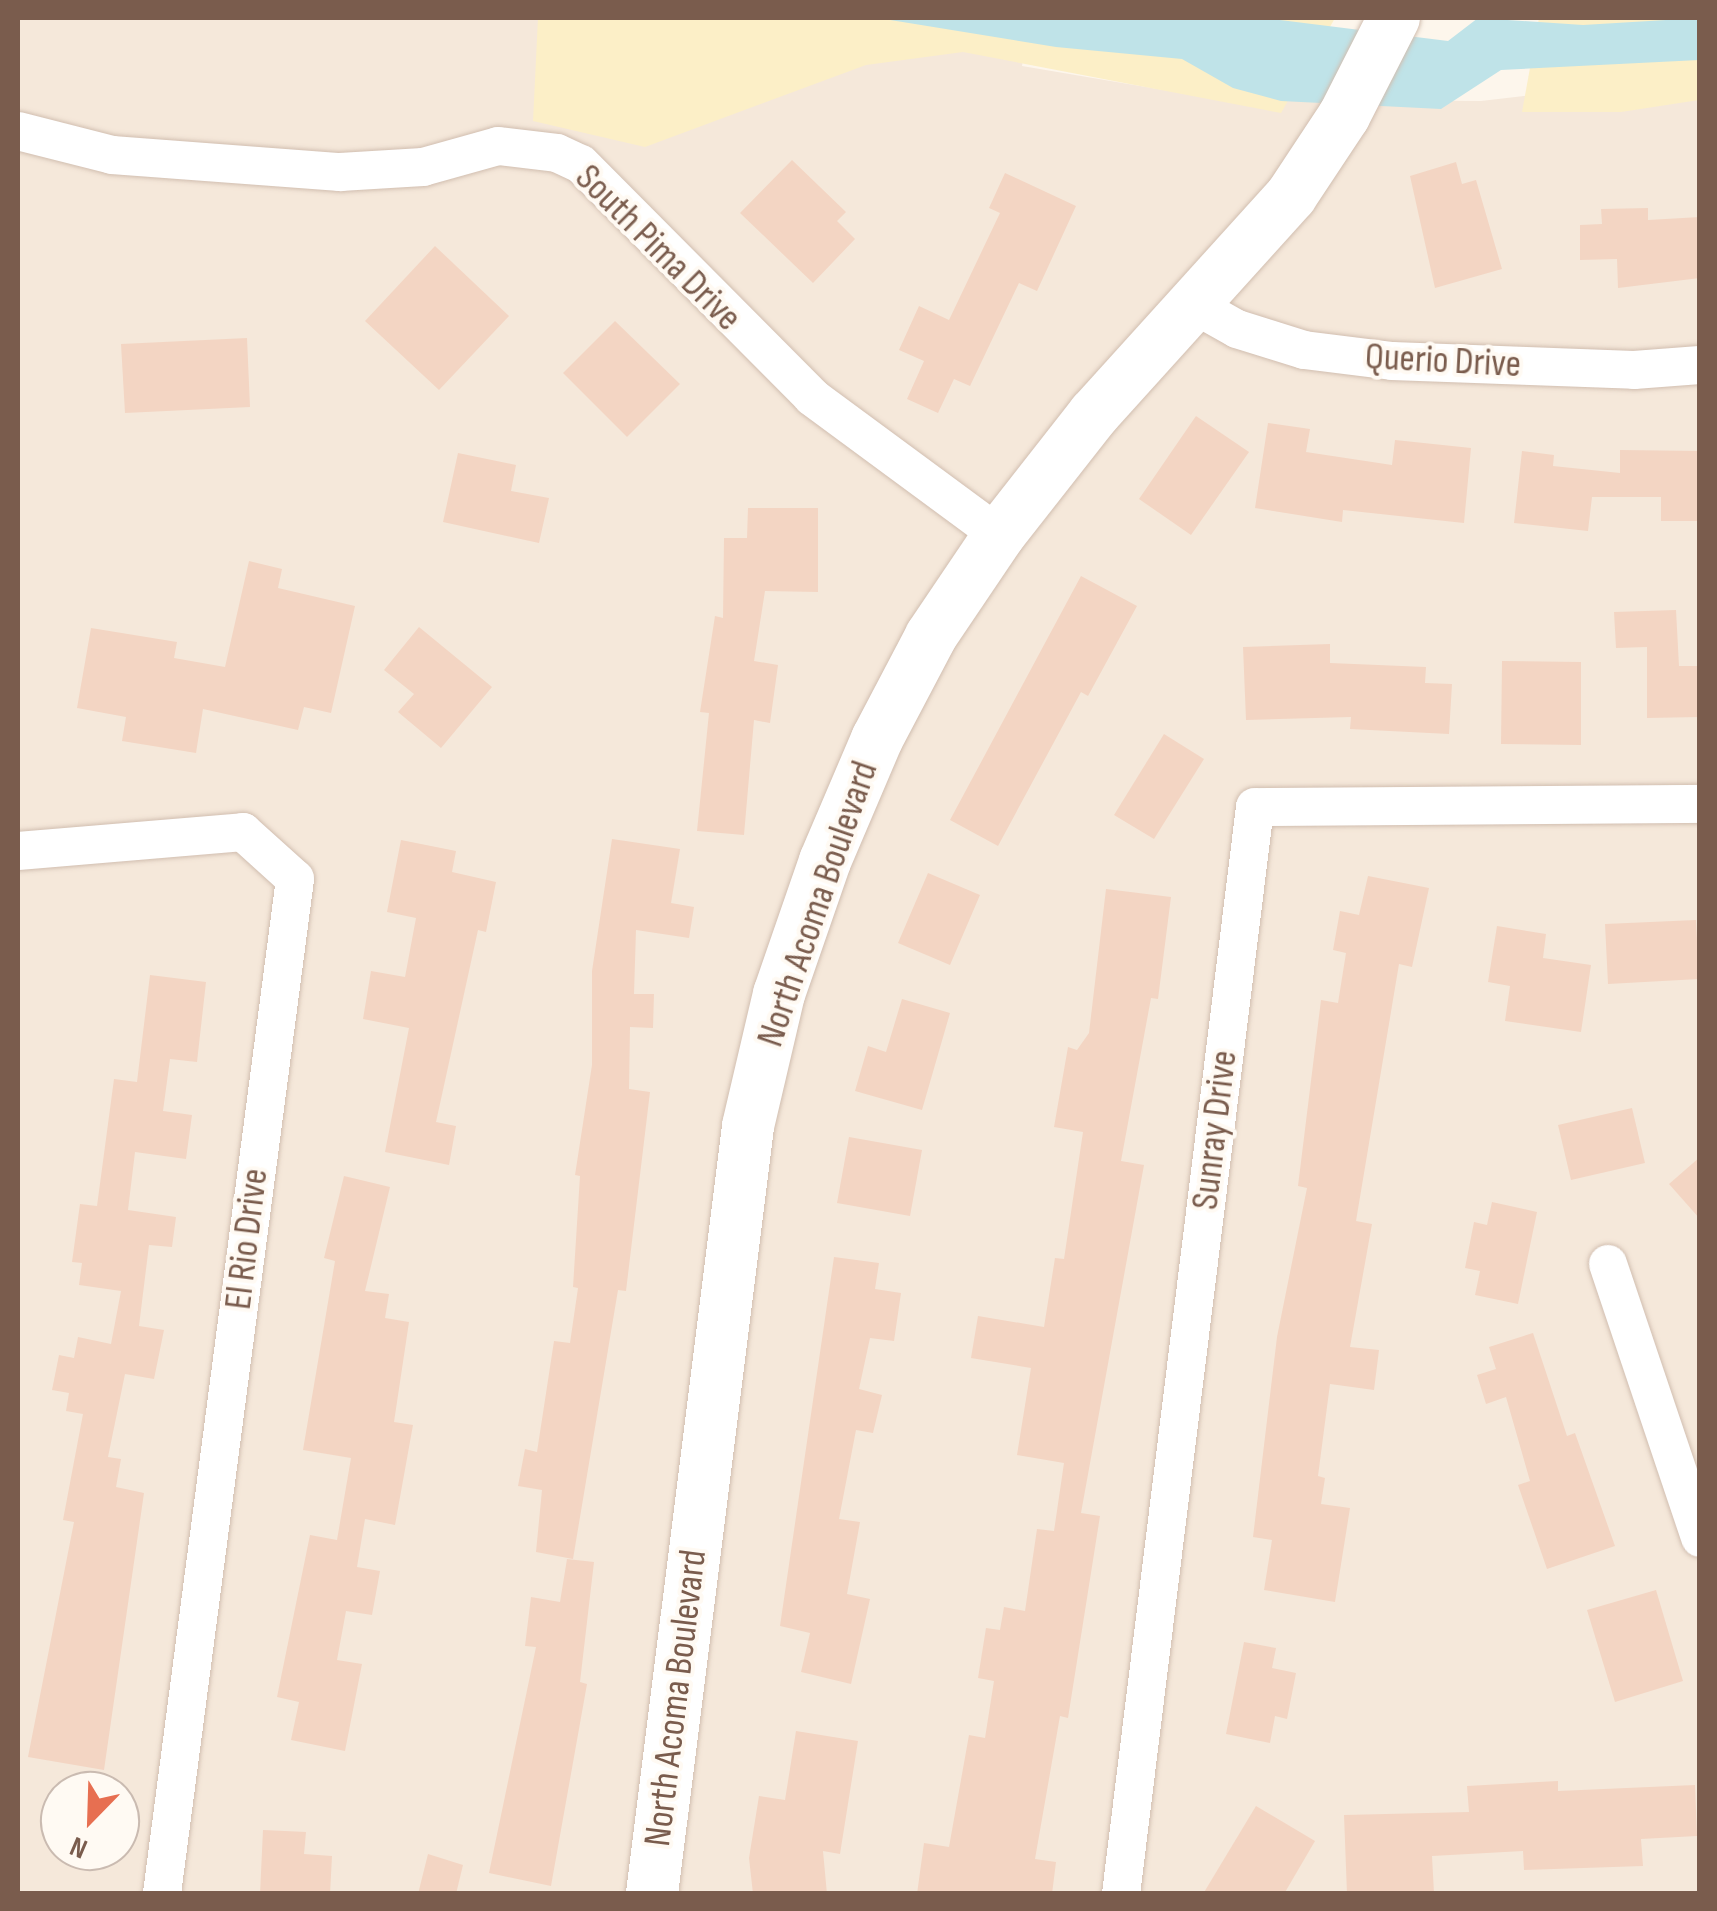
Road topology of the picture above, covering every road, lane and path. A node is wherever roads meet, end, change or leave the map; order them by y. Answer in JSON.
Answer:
{"nodes":[{"id":1,"x":1394,"y":18,"type":"edge"},
{"id":2,"x":18,"y":131,"type":"edge"},
{"id":3,"x":1196,"y":306,"type":"junction"},
{"id":4,"x":1700,"y":365,"type":"edge"},
{"id":5,"x":999,"y":535,"type":"junction"},
{"id":6,"x":1700,"y":804,"type":"edge"},
{"id":7,"x":18,"y":852,"type":"edge"},
{"id":8,"x":1608,"y":1264,"type":"dead end"},
{"id":9,"x":1700,"y":1538,"type":"edge"},
{"id":10,"x":162,"y":1894,"type":"edge"},
{"id":11,"x":652,"y":1894,"type":"edge"},
{"id":12,"x":1121,"y":1894,"type":"edge"}],
"edges":[{"from":1,"to":3,"type":"main road","name":"North Acoma Boulevard"},
{"from":2,"to":5,"type":"street","name":"South Pima Drive"},
{"from":3,"to":4,"type":"street","name":"Querio Drive"},
{"from":3,"to":5,"type":"main road","name":"North Acoma Boulevard"},
{"from":5,"to":11,"type":"main road","name":"North Acoma Boulevard"},
{"from":6,"to":12,"type":"street","name":"Sunray Drive"},
{"from":7,"to":10,"type":"street","name":"El Rio Drive"},
{"from":8,"to":9,"type":"street"}]}
